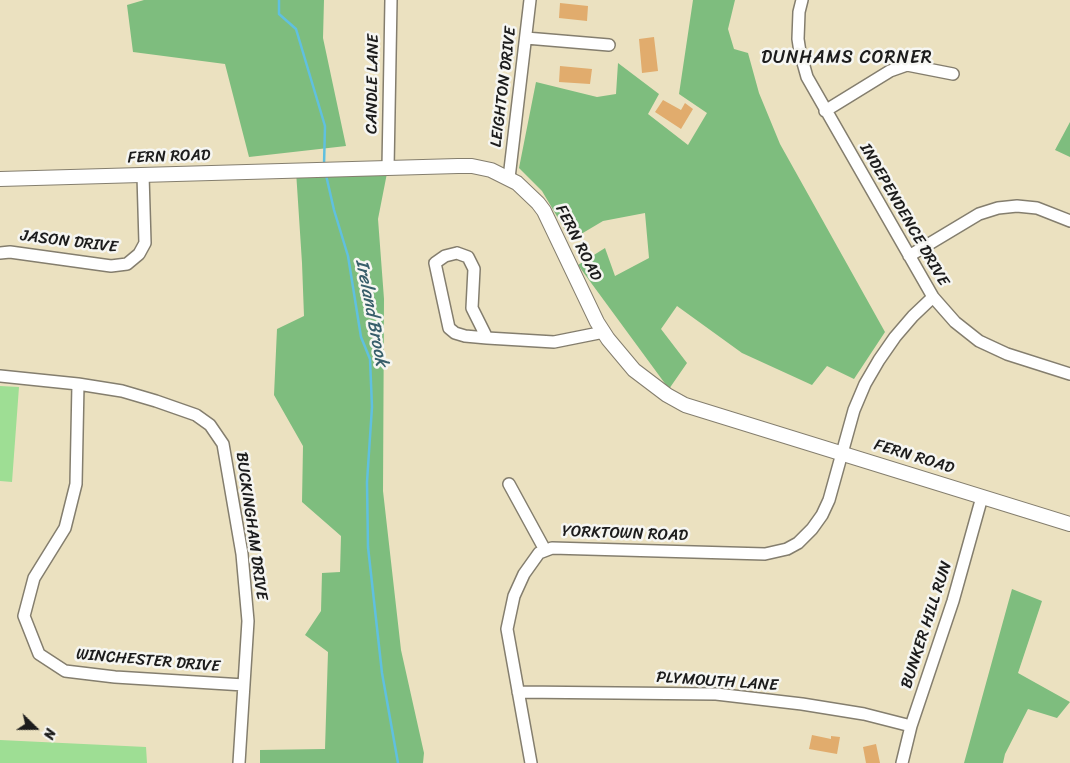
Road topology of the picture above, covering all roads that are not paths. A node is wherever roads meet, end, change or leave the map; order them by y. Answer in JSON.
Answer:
{"nodes":[{"id":1,"x":391,"y":0,"type":"edge"},
{"id":2,"x":530,"y":0,"type":"edge"},
{"id":3,"x":802,"y":0,"type":"edge"},
{"id":4,"x":526,"y":38,"type":"junction"},
{"id":5,"x":609,"y":45,"type":"dead end"},
{"id":6,"x":953,"y":74,"type":"dead end"},
{"id":7,"x":825,"y":111,"type":"junction"},
{"id":8,"x":388,"y":168,"type":"junction"},
{"id":9,"x":142,"y":175,"type":"junction"},
{"id":10,"x":509,"y":178,"type":"junction"},
{"id":11,"x":0,"y":179,"type":"edge"},
{"id":12,"x":1070,"y":221,"type":"edge"},
{"id":13,"x":0,"y":253,"type":"edge"},
{"id":14,"x":909,"y":256,"type":"junction"},
{"id":15,"x":933,"y":297,"type":"junction"},
{"id":16,"x":604,"y":332,"type":"junction"},
{"id":17,"x":487,"y":338,"type":"junction"},
{"id":18,"x":1070,"y":374,"type":"edge"},
{"id":19,"x":0,"y":376,"type":"edge"},
{"id":20,"x":78,"y":384,"type":"junction"},
{"id":21,"x":842,"y":454,"type":"junction"},
{"id":22,"x":509,"y":484,"type":"dead end"},
{"id":23,"x":982,"y":497,"type":"junction"},
{"id":24,"x":1070,"y":524,"type":"edge"},
{"id":25,"x":545,"y":550,"type":"junction"},
{"id":26,"x":244,"y":685,"type":"junction"},
{"id":27,"x":518,"y":692,"type":"junction"},
{"id":28,"x":911,"y":726,"type":"junction"},
{"id":29,"x":239,"y":763,"type":"edge"},
{"id":30,"x":530,"y":763,"type":"edge"},
{"id":31,"x":902,"y":763,"type":"edge"}],
"edges":[{"from":1,"to":8,"type":"street","name":"CANDLE LANE"},
{"from":2,"to":4,"type":"street","name":"LEIGHTON DRIVE"},
{"from":3,"to":7,"type":"street","name":"INDEPENDENCE DRIVE"},
{"from":4,"to":5,"type":"street"},
{"from":4,"to":10,"type":"street","name":"LEIGHTON DRIVE"},
{"from":6,"to":7,"type":"street"},
{"from":7,"to":14,"type":"street","name":"INDEPENDENCE DRIVE"},
{"from":8,"to":9,"type":"street","name":"FERN ROAD"},
{"from":8,"to":10,"type":"street","name":"FERN ROAD"},
{"from":9,"to":11,"type":"street","name":"FERN ROAD"},
{"from":9,"to":13,"type":"street","name":"JASON DRIVE"},
{"from":10,"to":16,"type":"street","name":"FERN ROAD"},
{"from":12,"to":14,"type":"street"},
{"from":14,"to":15,"type":"street","name":"INDEPENDENCE DRIVE"},
{"from":15,"to":18,"type":"street","name":"INDEPENDENCE DRIVE"},
{"from":15,"to":21,"type":"street","name":"YORKTOWN ROAD"},
{"from":16,"to":17,"type":"street"},
{"from":16,"to":21,"type":"street","name":"FERN ROAD"},
{"from":17,"to":17,"type":"street"},
{"from":19,"to":20,"type":"street","name":"BUCKINGHAM DRIVE"},
{"from":20,"to":26,"type":"street","name":"BUCKINGHAM DRIVE"},
{"from":20,"to":26,"type":"street","name":"WINCHESTER DRIVE"},
{"from":21,"to":23,"type":"street","name":"FERN ROAD"},
{"from":21,"to":25,"type":"street","name":"YORKTOWN ROAD"},
{"from":22,"to":25,"type":"street"},
{"from":23,"to":24,"type":"street","name":"FERN ROAD"},
{"from":23,"to":28,"type":"street","name":"BUNKER HILL RUN"},
{"from":25,"to":27,"type":"street","name":"YORKTOWN ROAD"},
{"from":26,"to":29,"type":"street","name":"BUCKINGHAM DRIVE"},
{"from":27,"to":28,"type":"street","name":"PLYMOUTH LANE"},
{"from":27,"to":30,"type":"street","name":"YORKTOWN ROAD"},
{"from":28,"to":31,"type":"street","name":"BUNKER HILL RUN"}]}
